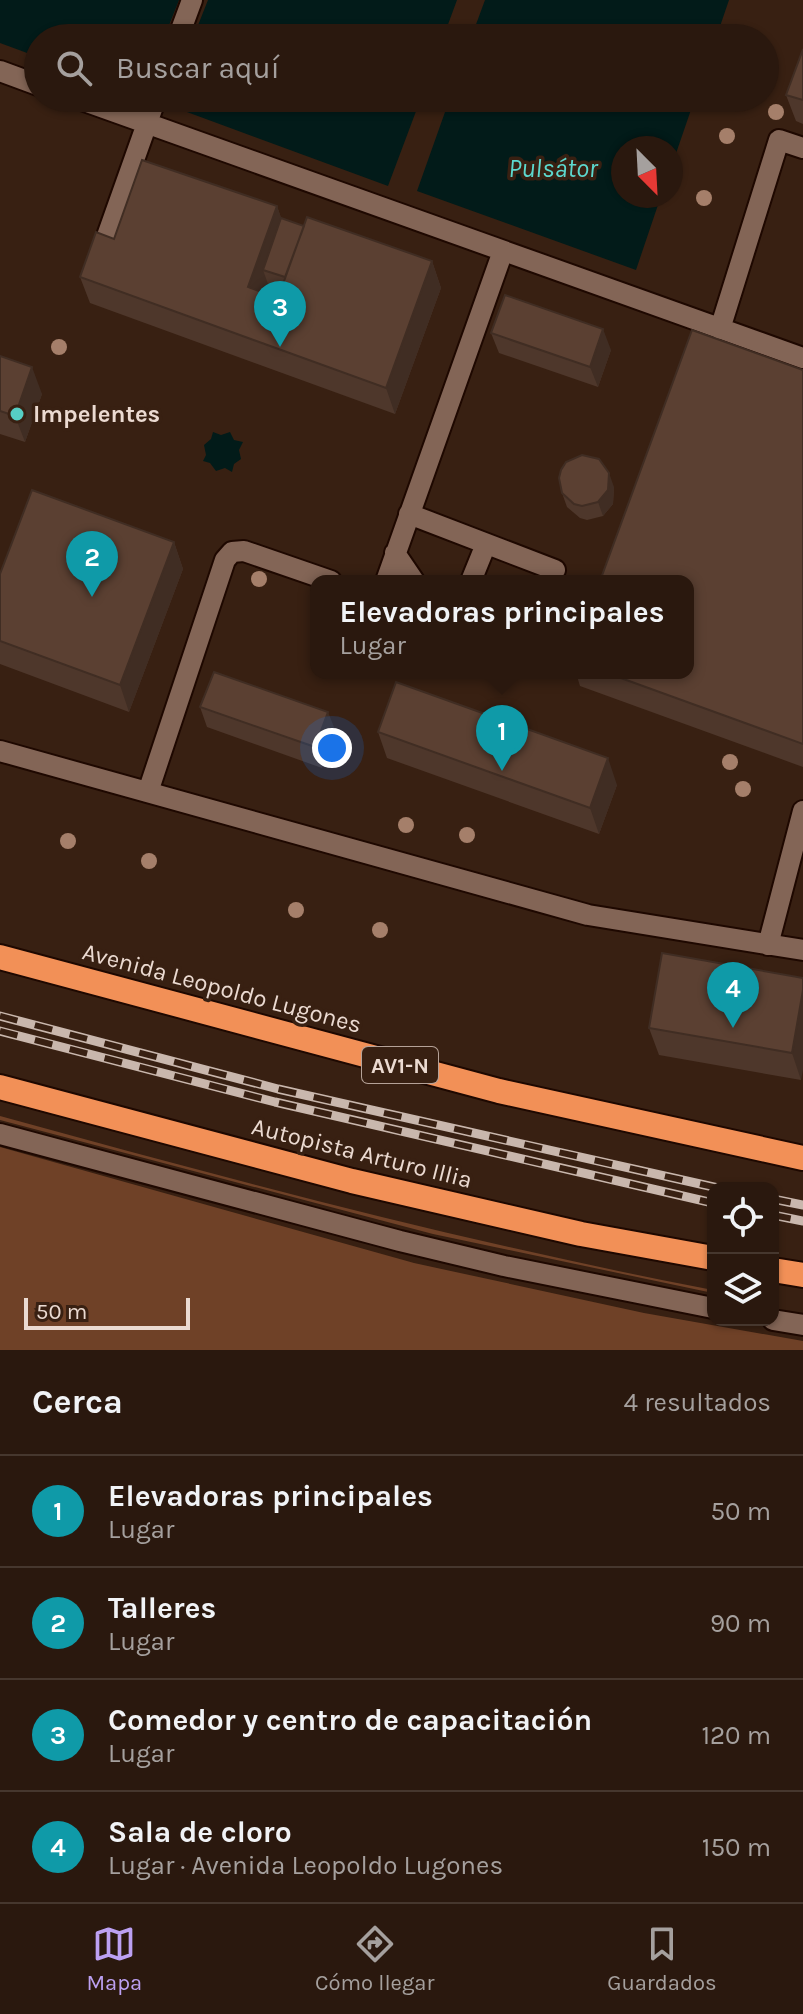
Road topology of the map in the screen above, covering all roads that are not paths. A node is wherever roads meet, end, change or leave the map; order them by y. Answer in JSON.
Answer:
{"nodes":[{"id":1,"x":192,"y":0,"type":"edge"},
{"id":2,"x":183,"y":24,"type":"edge"},
{"id":3,"x":0,"y":71,"type":"edge"},
{"id":4,"x":24,"y":80,"type":"edge"},
{"id":5,"x":116,"y":112,"type":"edge"},
{"id":6,"x":151,"y":112,"type":"edge"},
{"id":7,"x":147,"y":123,"type":"junction"},
{"id":8,"x":803,"y":148,"type":"edge"},
{"id":9,"x":102,"y":250,"type":"edge"},
{"id":10,"x":503,"y":251,"type":"junction"},
{"id":11,"x":720,"y":329,"type":"junction"},
{"id":12,"x":803,"y":358,"type":"edge"},
{"id":13,"x":409,"y":514,"type":"junction"},
{"id":14,"x":486,"y":544,"type":"junction"},
{"id":15,"x":395,"y":553,"type":"junction"},
{"id":16,"x":555,"y":570,"type":"dead end"},
{"id":17,"x":314,"y":575,"type":"edge"},
{"id":18,"x":388,"y":575,"type":"edge"},
{"id":19,"x":410,"y":575,"type":"edge"},
{"id":20,"x":473,"y":575,"type":"edge"},
{"id":21,"x":0,"y":751,"type":"edge"},
{"id":22,"x":148,"y":792,"type":"junction"},
{"id":23,"x":803,"y":811,"type":"edge"},
{"id":24,"x":768,"y":945,"type":"junction"},
{"id":25,"x":803,"y":950,"type":"edge"},
{"id":26,"x":0,"y":957,"type":"edge"},
{"id":27,"x":0,"y":1087,"type":"edge"},
{"id":28,"x":0,"y":1134,"type":"edge"},
{"id":29,"x":803,"y":1158,"type":"edge"},
{"id":30,"x":707,"y":1257,"type":"edge"},
{"id":31,"x":779,"y":1271,"type":"edge"},
{"id":32,"x":803,"y":1275,"type":"edge"},
{"id":33,"x":707,"y":1307,"type":"edge"},
{"id":34,"x":779,"y":1321,"type":"edge"},
{"id":35,"x":803,"y":1325,"type":"edge"}],
"edges":[{"from":1,"to":2,"type":"lane"},
{"from":3,"to":4,"type":"lane"},
{"from":5,"to":7,"type":"lane"},
{"from":6,"to":7,"type":"lane"},
{"from":7,"to":9,"type":"lane"},
{"from":7,"to":10,"type":"lane"},
{"from":8,"to":11,"type":"lane"},
{"from":10,"to":11,"type":"lane"},
{"from":10,"to":13,"type":"lane"},
{"from":11,"to":12,"type":"lane"},
{"from":13,"to":14,"type":"lane"},
{"from":13,"to":15,"type":"lane"},
{"from":14,"to":16,"type":"lane"},
{"from":14,"to":20,"type":"lane"},
{"from":15,"to":18,"type":"lane"},
{"from":15,"to":19,"type":"lane"},
{"from":17,"to":22,"type":"lane"},
{"from":21,"to":22,"type":"lane"},
{"from":22,"to":24,"type":"lane"},
{"from":23,"to":24,"type":"lane"},
{"from":24,"to":25,"type":"lane"},
{"from":26,"to":29,"type":"highway","name":"Avenida Leopoldo Lugones","number":"AV1-N"},
{"from":27,"to":30,"type":"highway","name":"Autopista Arturo Illia"},
{"from":28,"to":33,"type":"lane"},
{"from":31,"to":32,"type":"highway"},
{"from":34,"to":35,"type":"lane"}]}
